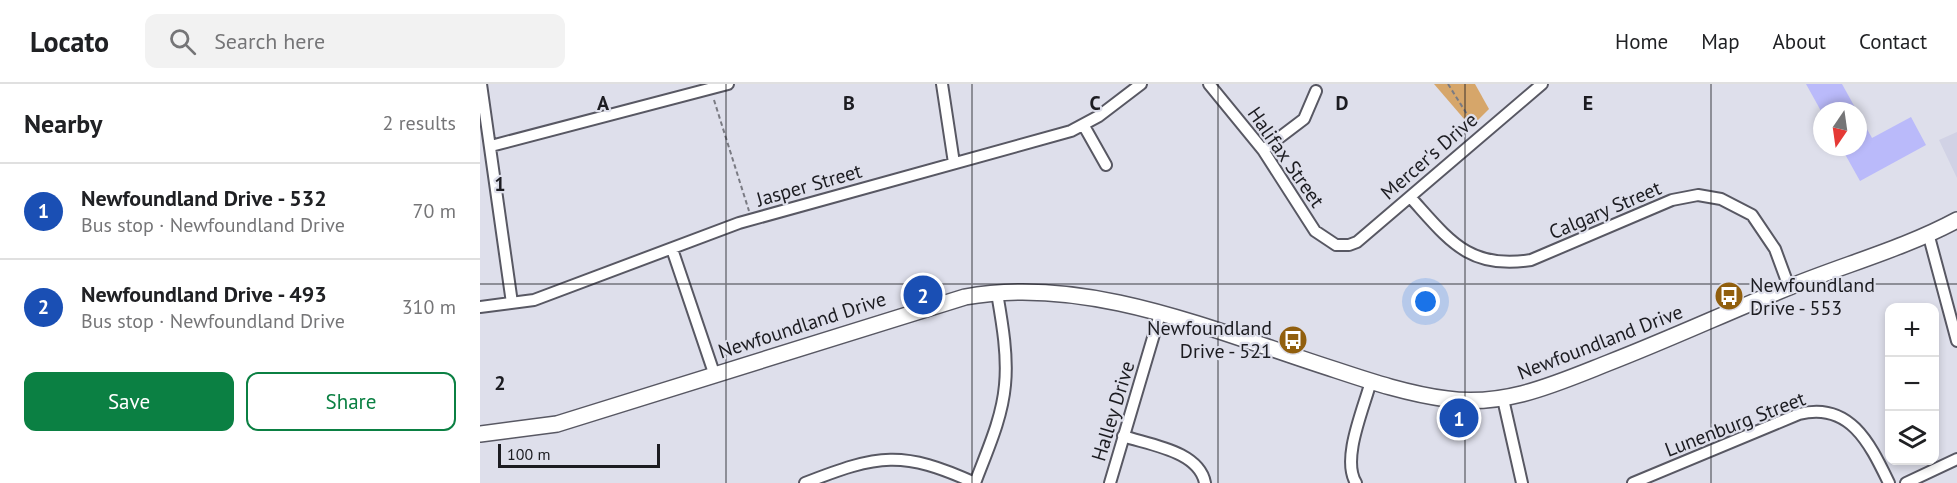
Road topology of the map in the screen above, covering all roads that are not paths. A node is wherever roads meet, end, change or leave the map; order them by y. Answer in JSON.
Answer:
{"nodes":[{"id":1,"x":481,"y":84,"type":"edge"},
{"id":2,"x":728,"y":84,"type":"edge"},
{"id":3,"x":942,"y":84,"type":"edge"},
{"id":4,"x":1141,"y":84,"type":"edge"},
{"id":5,"x":1209,"y":84,"type":"edge"},
{"id":6,"x":1541,"y":84,"type":"edge"},
{"id":7,"x":1317,"y":91,"type":"dead end"},
{"id":8,"x":1084,"y":126,"type":"junction"},
{"id":9,"x":490,"y":146,"type":"junction"},
{"id":10,"x":1263,"y":150,"type":"junction"},
{"id":11,"x":954,"y":163,"type":"junction"},
{"id":12,"x":1106,"y":165,"type":"dead end"},
{"id":13,"x":1411,"y":198,"type":"junction"},
{"id":14,"x":1957,"y":220,"type":"edge"},
{"id":15,"x":1928,"y":233,"type":"junction"},
{"id":16,"x":1336,"y":245,"type":"joint"},
{"id":17,"x":672,"y":249,"type":"junction"},
{"id":18,"x":1790,"y":287,"type":"junction"},
{"id":19,"x":997,"y":293,"type":"junction"},
{"id":20,"x":512,"y":303,"type":"junction"},
{"id":21,"x":480,"y":307,"type":"edge"},
{"id":22,"x":1160,"y":314,"type":"junction"},
{"id":23,"x":1957,"y":341,"type":"edge"},
{"id":24,"x":715,"y":376,"type":"junction"},
{"id":25,"x":1371,"y":381,"type":"junction"},
{"id":26,"x":1503,"y":399,"type":"junction"},
{"id":27,"x":480,"y":434,"type":"edge"},
{"id":28,"x":1123,"y":436,"type":"junction"},
{"id":29,"x":1957,"y":459,"type":"edge"},
{"id":30,"x":805,"y":483,"type":"edge"},
{"id":31,"x":975,"y":483,"type":"edge"},
{"id":32,"x":1110,"y":483,"type":"edge"},
{"id":33,"x":1205,"y":483,"type":"edge"},
{"id":34,"x":1356,"y":483,"type":"edge"},
{"id":35,"x":1521,"y":483,"type":"edge"},
{"id":36,"x":1632,"y":483,"type":"edge"},
{"id":37,"x":1889,"y":483,"type":"edge"},
{"id":38,"x":1906,"y":483,"type":"edge"}],
"edges":[{"from":1,"to":9,"type":"street"},
{"from":2,"to":9,"type":"street"},
{"from":3,"to":11,"type":"street"},
{"from":4,"to":8,"type":"street","name":"Jasper Street"},
{"from":5,"to":10,"type":"street","name":"Halifax Street"},
{"from":6,"to":13,"type":"street","name":"Mercer's Drive"},
{"from":7,"to":10,"type":"street"},
{"from":8,"to":11,"type":"street","name":"Jasper Street"},
{"from":8,"to":12,"type":"street"},
{"from":9,"to":20,"type":"street"},
{"from":10,"to":16,"type":"street","name":"Halifax Street"},
{"from":11,"to":17,"type":"street","name":"Jasper Street"},
{"from":13,"to":16,"type":"street","name":"Mercer's Drive"},
{"from":13,"to":18,"type":"street","name":"Calgary Street"},
{"from":14,"to":15,"type":"street","name":"Newfoundland Drive"},
{"from":15,"to":18,"type":"street","name":"Newfoundland Drive"},
{"from":15,"to":23,"type":"street"},
{"from":17,"to":20,"type":"street","name":"Jasper Street"},
{"from":17,"to":24,"type":"street"},
{"from":18,"to":26,"type":"street","name":"Newfoundland Drive"},
{"from":19,"to":22,"type":"street","name":"Newfoundland Drive"},
{"from":19,"to":24,"type":"street","name":"Newfoundland Drive"},
{"from":19,"to":31,"type":"street"},
{"from":20,"to":21,"type":"street","name":"Jasper Street"},
{"from":22,"to":25,"type":"street","name":"Newfoundland Drive"},
{"from":22,"to":28,"type":"street","name":"Halley Drive"},
{"from":24,"to":27,"type":"street","name":"Newfoundland Drive"},
{"from":25,"to":26,"type":"street","name":"Newfoundland Drive"},
{"from":25,"to":34,"type":"street"},
{"from":26,"to":35,"type":"street"},
{"from":28,"to":32,"type":"street","name":"Halley Drive"},
{"from":28,"to":33,"type":"street"},
{"from":29,"to":38,"type":"street"},
{"from":30,"to":31,"type":"street"},
{"from":36,"to":37,"type":"street","name":"Lunenburg Street"}]}
